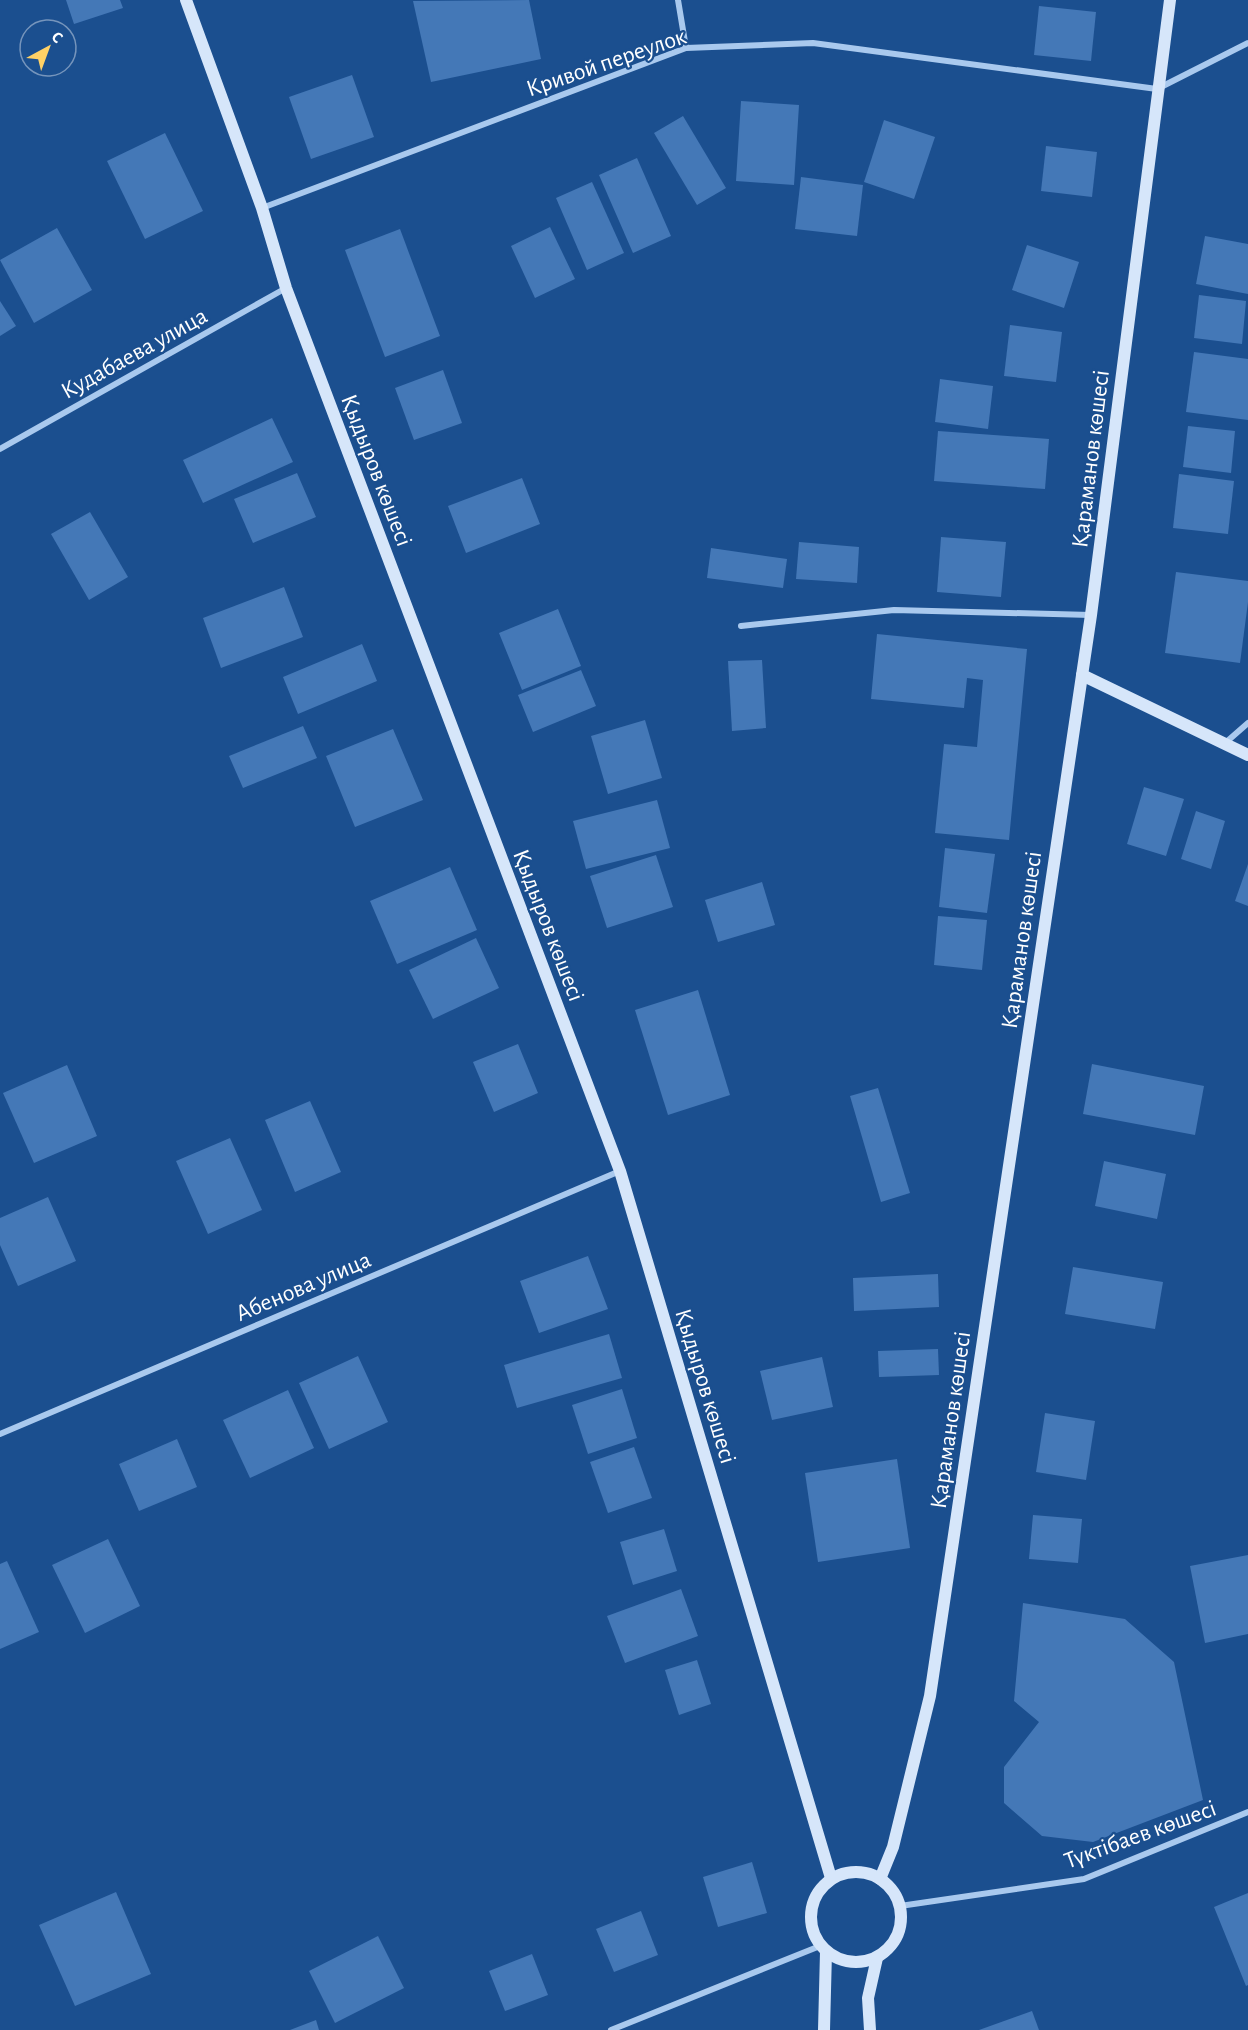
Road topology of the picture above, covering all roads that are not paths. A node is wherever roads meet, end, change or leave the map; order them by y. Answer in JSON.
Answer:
{"nodes":[{"id":1,"x":186,"y":0,"type":"edge"},
{"id":2,"x":678,"y":0,"type":"edge"},
{"id":3,"x":1170,"y":0,"type":"edge"},
{"id":4,"x":1248,"y":43,"type":"edge"},
{"id":5,"x":686,"y":48,"type":"junction"},
{"id":6,"x":1157,"y":89,"type":"junction"},
{"id":7,"x":262,"y":208,"type":"junction"},
{"id":8,"x":285,"y":288,"type":"junction"},
{"id":9,"x":0,"y":449,"type":"edge"},
{"id":10,"x":1091,"y":615,"type":"junction"},
{"id":11,"x":741,"y":626,"type":"dead end"},
{"id":12,"x":1082,"y":675,"type":"junction"},
{"id":13,"x":1248,"y":723,"type":"edge"},
{"id":14,"x":1224,"y":744,"type":"junction"},
{"id":15,"x":1248,"y":755,"type":"edge"},
{"id":16,"x":620,"y":1171,"type":"junction"},
{"id":17,"x":0,"y":1434,"type":"edge"},
{"id":18,"x":1248,"y":1812,"type":"edge"},
{"id":19,"x":831,"y":1878,"type":"junction"},
{"id":20,"x":880,"y":1879,"type":"junction"},
{"id":21,"x":900,"y":1906,"type":"junction"},
{"id":22,"x":823,"y":1949,"type":"junction"},
{"id":23,"x":877,"y":1958,"type":"junction"},
{"id":24,"x":611,"y":2030,"type":"edge"},
{"id":25,"x":824,"y":2030,"type":"edge"},
{"id":26,"x":870,"y":2030,"type":"edge"}],
"edges":[{"from":1,"to":7,"type":"street","name":"Қыдыров көшесі"},
{"from":2,"to":5,"type":"street"},
{"from":3,"to":6,"type":"street","name":"Қараманов көшесі"},
{"from":4,"to":6,"type":"street"},
{"from":5,"to":6,"type":"street","name":"Кривой переулок"},
{"from":5,"to":7,"type":"street","name":"Кривой переулок"},
{"from":6,"to":10,"type":"street","name":"Қараманов көшесі"},
{"from":7,"to":8,"type":"street","name":"Қыдыров көшесі"},
{"from":8,"to":9,"type":"street","name":"Кудабаева улица"},
{"from":8,"to":16,"type":"street","name":"Қыдыров көшесі"},
{"from":10,"to":11,"type":"street"},
{"from":10,"to":12,"type":"street","name":"Қараманов көшесі"},
{"from":12,"to":14,"type":"street"},
{"from":12,"to":20,"type":"street","name":"Қараманов көшесі"},
{"from":13,"to":14,"type":"street"},
{"from":14,"to":15,"type":"street"},
{"from":16,"to":17,"type":"street","name":"Абенова улица"},
{"from":16,"to":19,"type":"street","name":"Қыдыров көшесі"},
{"from":18,"to":21,"type":"street","name":"Түктібаев көшесі"},
{"from":19,"to":20,"type":"street"},
{"from":19,"to":22,"type":"street"},
{"from":20,"to":21,"type":"street"},
{"from":21,"to":23,"type":"street"},
{"from":22,"to":23,"type":"street"},
{"from":22,"to":24,"type":"street"},
{"from":22,"to":25,"type":"street"},
{"from":23,"to":26,"type":"street"}]}
